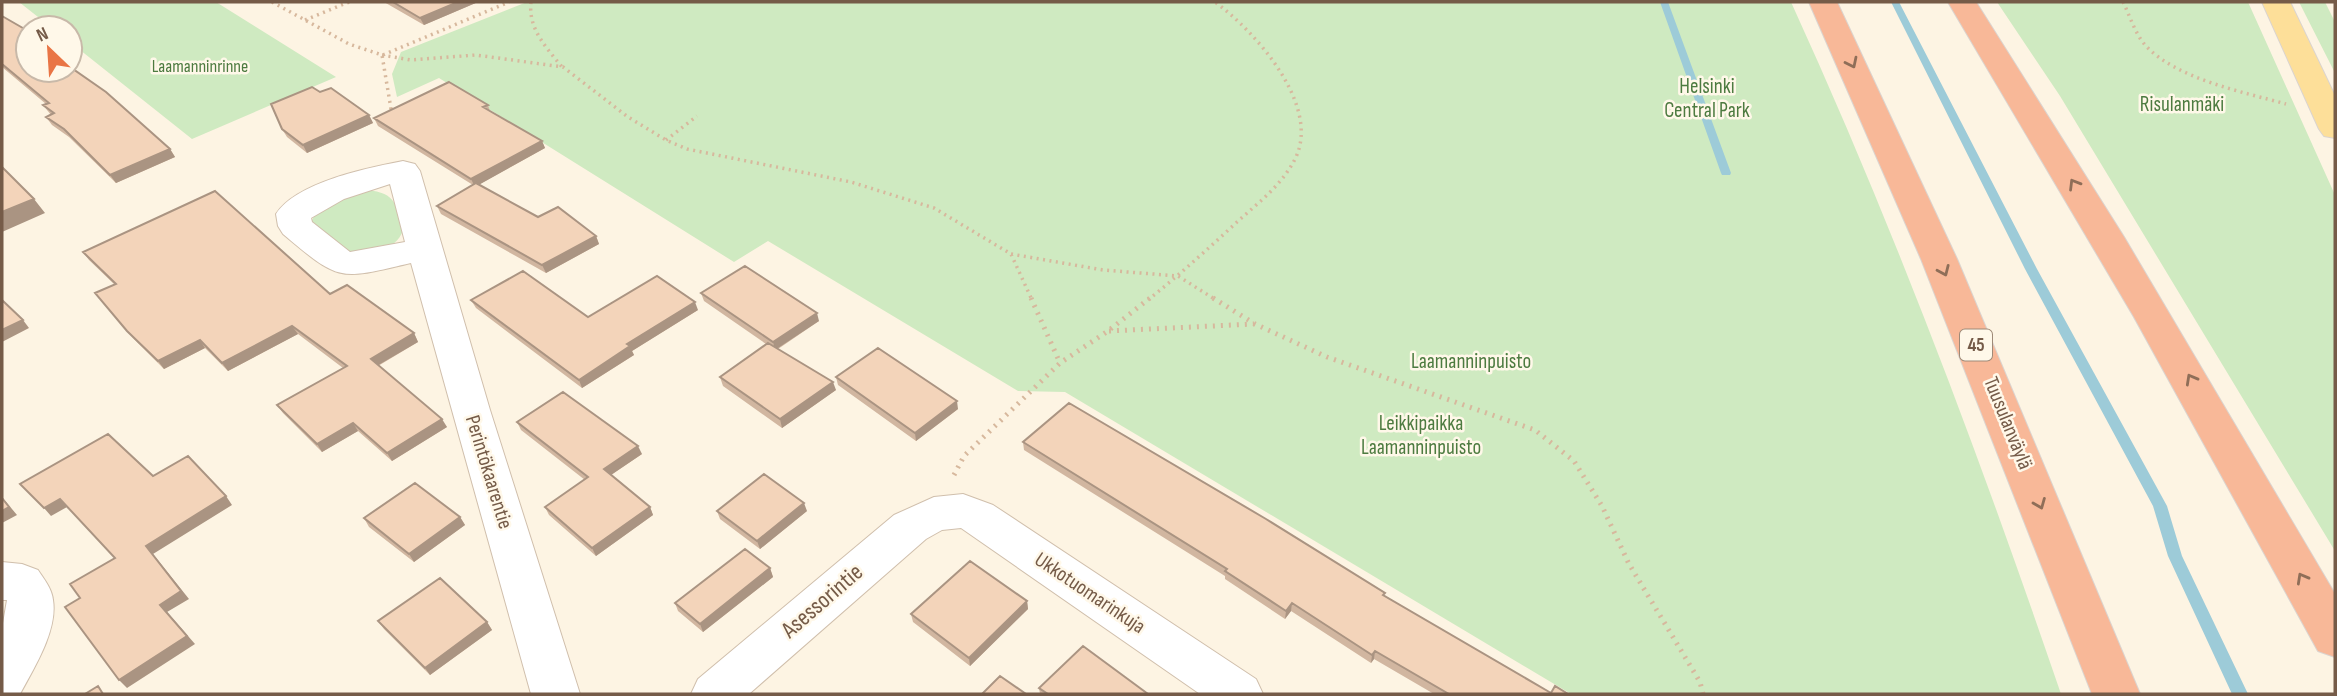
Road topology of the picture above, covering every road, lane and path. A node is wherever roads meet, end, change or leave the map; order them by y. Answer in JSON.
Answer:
{"nodes":[{"id":1,"x":272,"y":2,"type":"edge"},
{"id":2,"x":349,"y":2,"type":"edge"},
{"id":3,"x":509,"y":2,"type":"edge"},
{"id":4,"x":531,"y":2,"type":"edge"},
{"id":5,"x":1215,"y":2,"type":"edge"},
{"id":6,"x":1823,"y":2,"type":"edge"},
{"id":7,"x":1962,"y":2,"type":"edge"},
{"id":8,"x":2123,"y":2,"type":"edge"},
{"id":9,"x":2276,"y":2,"type":"edge"},
{"id":10,"x":304,"y":20,"type":"junction"},
{"id":11,"x":382,"y":55,"type":"junction"},
{"id":12,"x":563,"y":68,"type":"junction"},
{"id":13,"x":697,"y":116,"type":"dead end"},
{"id":14,"x":2331,"y":122,"type":"edge"},
{"id":15,"x":666,"y":140,"type":"junction"},
{"id":16,"x":403,"y":171,"type":"junction"},
{"id":17,"x":423,"y":250,"type":"junction"},
{"id":18,"x":1011,"y":254,"type":"junction"},
{"id":19,"x":1178,"y":276,"type":"junction"},
{"id":20,"x":1255,"y":324,"type":"junction"},
{"id":21,"x":1108,"y":331,"type":"junction"},
{"id":22,"x":1060,"y":363,"type":"junction"},
{"id":23,"x":934,"y":514,"type":"junction"},
{"id":24,"x":2,"y":582,"type":"edge"},
{"id":25,"x":2335,"y":637,"type":"edge"},
{"id":26,"x":2,"y":681,"type":"edge"},
{"id":27,"x":556,"y":694,"type":"edge"},
{"id":28,"x":715,"y":694,"type":"edge"},
{"id":29,"x":1239,"y":694,"type":"edge"},
{"id":30,"x":1703,"y":694,"type":"edge"},
{"id":31,"x":2116,"y":694,"type":"edge"}],
"edges":[{"from":1,"to":10,"type":"path"},
{"from":2,"to":10,"type":"path"},
{"from":3,"to":11,"type":"path"},
{"from":4,"to":12,"type":"path"},
{"from":5,"to":19,"type":"path"},
{"from":6,"to":31,"type":"highway","name":"Tuusulanväylä","number":"45","one_way":true},
{"from":25,"to":7,"type":"highway","one_way":true},
{"from":8,"to":14,"type":"path"},
{"from":9,"to":14,"type":"main road"},
{"from":10,"to":11,"type":"path"},
{"from":11,"to":12,"type":"path"},
{"from":11,"to":16,"type":"path"},
{"from":12,"to":15,"type":"path"},
{"from":13,"to":15,"type":"path"},
{"from":15,"to":18,"type":"path"},
{"from":16,"to":17,"type":"street","name":"Perintökaarentie"},
{"from":16,"to":17,"type":"street"},
{"from":17,"to":27,"type":"street","name":"Perintökaarentie"},
{"from":18,"to":19,"type":"path"},
{"from":18,"to":22,"type":"path"},
{"from":19,"to":20,"type":"path"},
{"from":19,"to":21,"type":"path"},
{"from":20,"to":21,"type":"path"},
{"from":20,"to":30,"type":"path"},
{"from":21,"to":22,"type":"path"},
{"from":22,"to":23,"type":"path"},
{"from":23,"to":28,"type":"street","name":"Asessorintie"},
{"from":23,"to":29,"type":"street","name":"Ukkotuomarinkuja"},
{"from":24,"to":26,"type":"street"}]}
